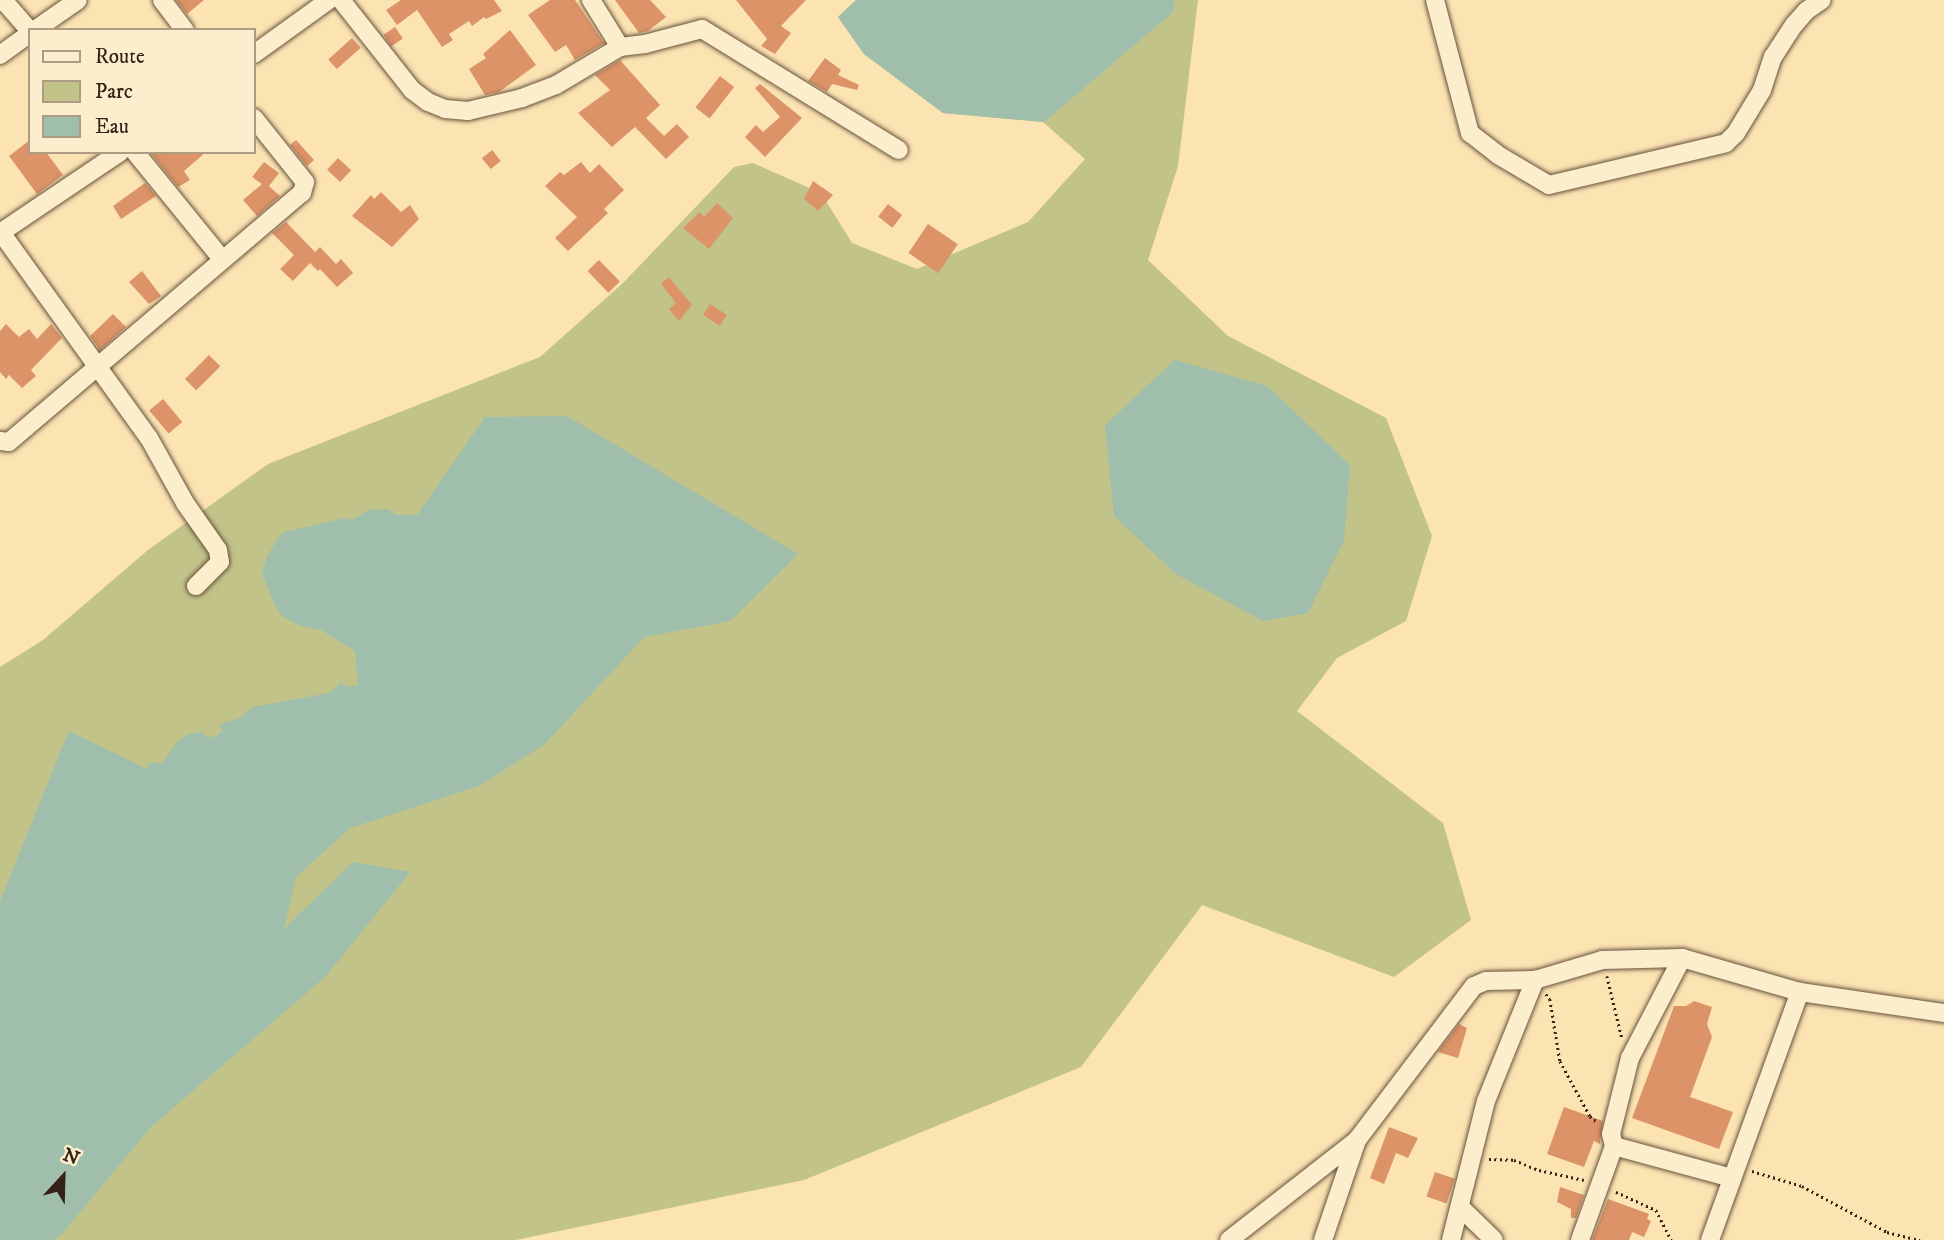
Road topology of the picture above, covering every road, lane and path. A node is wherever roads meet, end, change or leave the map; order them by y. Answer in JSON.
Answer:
{"nodes":[{"id":1,"x":3,"y":0,"type":"edge"},
{"id":2,"x":78,"y":0,"type":"edge"},
{"id":3,"x":162,"y":0,"type":"edge"},
{"id":4,"x":329,"y":0,"type":"edge"},
{"id":5,"x":341,"y":0,"type":"edge"},
{"id":6,"x":591,"y":0,"type":"edge"},
{"id":7,"x":1435,"y":0,"type":"edge"},
{"id":8,"x":1822,"y":0,"type":"edge"},
{"id":9,"x":38,"y":28,"type":"edge"},
{"id":10,"x":183,"y":28,"type":"edge"},
{"id":11,"x":28,"y":30,"type":"edge"},
{"id":12,"x":28,"y":34,"type":"edge"},
{"id":13,"x":620,"y":47,"type":"junction"},
{"id":14,"x":256,"y":53,"type":"edge"},
{"id":15,"x":0,"y":55,"type":"edge"},
{"id":16,"x":256,"y":121,"type":"edge"},
{"id":17,"x":899,"y":150,"type":"dead end"},
{"id":18,"x":117,"y":154,"type":"edge"},
{"id":19,"x":137,"y":154,"type":"edge"},
{"id":20,"x":0,"y":232,"type":"edge"},
{"id":21,"x":222,"y":259,"type":"junction"},
{"id":22,"x":97,"y":364,"type":"junction"},
{"id":23,"x":0,"y":441,"type":"edge"},
{"id":24,"x":196,"y":586,"type":"dead end"},
{"id":25,"x":1682,"y":958,"type":"junction"},
{"id":26,"x":1602,"y":960,"type":"junction"},
{"id":27,"x":1535,"y":980,"type":"junction"},
{"id":28,"x":1800,"y":992,"type":"junction"},
{"id":29,"x":1944,"y":1013,"type":"edge"},
{"id":30,"x":1630,"y":1058,"type":"junction"},
{"id":31,"x":1357,"y":1140,"type":"junction"},
{"id":32,"x":1613,"y":1140,"type":"junction"},
{"id":33,"x":1473,"y":1161,"type":"junction"},
{"id":34,"x":1732,"y":1178,"type":"junction"},
{"id":35,"x":1601,"y":1183,"type":"junction"},
{"id":36,"x":1460,"y":1207,"type":"junction"},
{"id":37,"x":1229,"y":1240,"type":"edge"},
{"id":38,"x":1324,"y":1240,"type":"edge"},
{"id":39,"x":1451,"y":1240,"type":"edge"},
{"id":40,"x":1494,"y":1240,"type":"edge"},
{"id":41,"x":1580,"y":1240,"type":"edge"},
{"id":42,"x":1671,"y":1240,"type":"edge"},
{"id":43,"x":1710,"y":1240,"type":"edge"},
{"id":44,"x":1920,"y":1240,"type":"edge"}],
"edges":[{"from":1,"to":11,"type":"street"},
{"from":2,"to":9,"type":"street"},
{"from":3,"to":10,"type":"street"},
{"from":4,"to":14,"type":"street"},
{"from":5,"to":13,"type":"street"},
{"from":6,"to":13,"type":"street"},
{"from":7,"to":8,"type":"street"},
{"from":12,"to":15,"type":"street"},
{"from":13,"to":17,"type":"street"},
{"from":16,"to":21,"type":"street"},
{"from":18,"to":20,"type":"street"},
{"from":19,"to":21,"type":"street"},
{"from":20,"to":22,"type":"street"},
{"from":21,"to":22,"type":"street"},
{"from":22,"to":23,"type":"street"},
{"from":22,"to":24,"type":"street"},
{"from":25,"to":26,"type":"street"},
{"from":25,"to":28,"type":"street"},
{"from":25,"to":30,"type":"street"},
{"from":26,"to":27,"type":"street"},
{"from":26,"to":30,"type":"path"},
{"from":27,"to":31,"type":"street"},
{"from":27,"to":32,"type":"path"},
{"from":27,"to":33,"type":"street"},
{"from":28,"to":29,"type":"street"},
{"from":28,"to":34,"type":"street"},
{"from":30,"to":32,"type":"street"},
{"from":31,"to":37,"type":"street"},
{"from":31,"to":38,"type":"street"},
{"from":32,"to":34,"type":"street"},
{"from":32,"to":35,"type":"street"},
{"from":33,"to":35,"type":"path"},
{"from":33,"to":36,"type":"street"},
{"from":34,"to":43,"type":"street"},
{"from":34,"to":44,"type":"path"},
{"from":35,"to":41,"type":"street"},
{"from":35,"to":42,"type":"path"},
{"from":36,"to":39,"type":"street"},
{"from":36,"to":40,"type":"street"}]}
